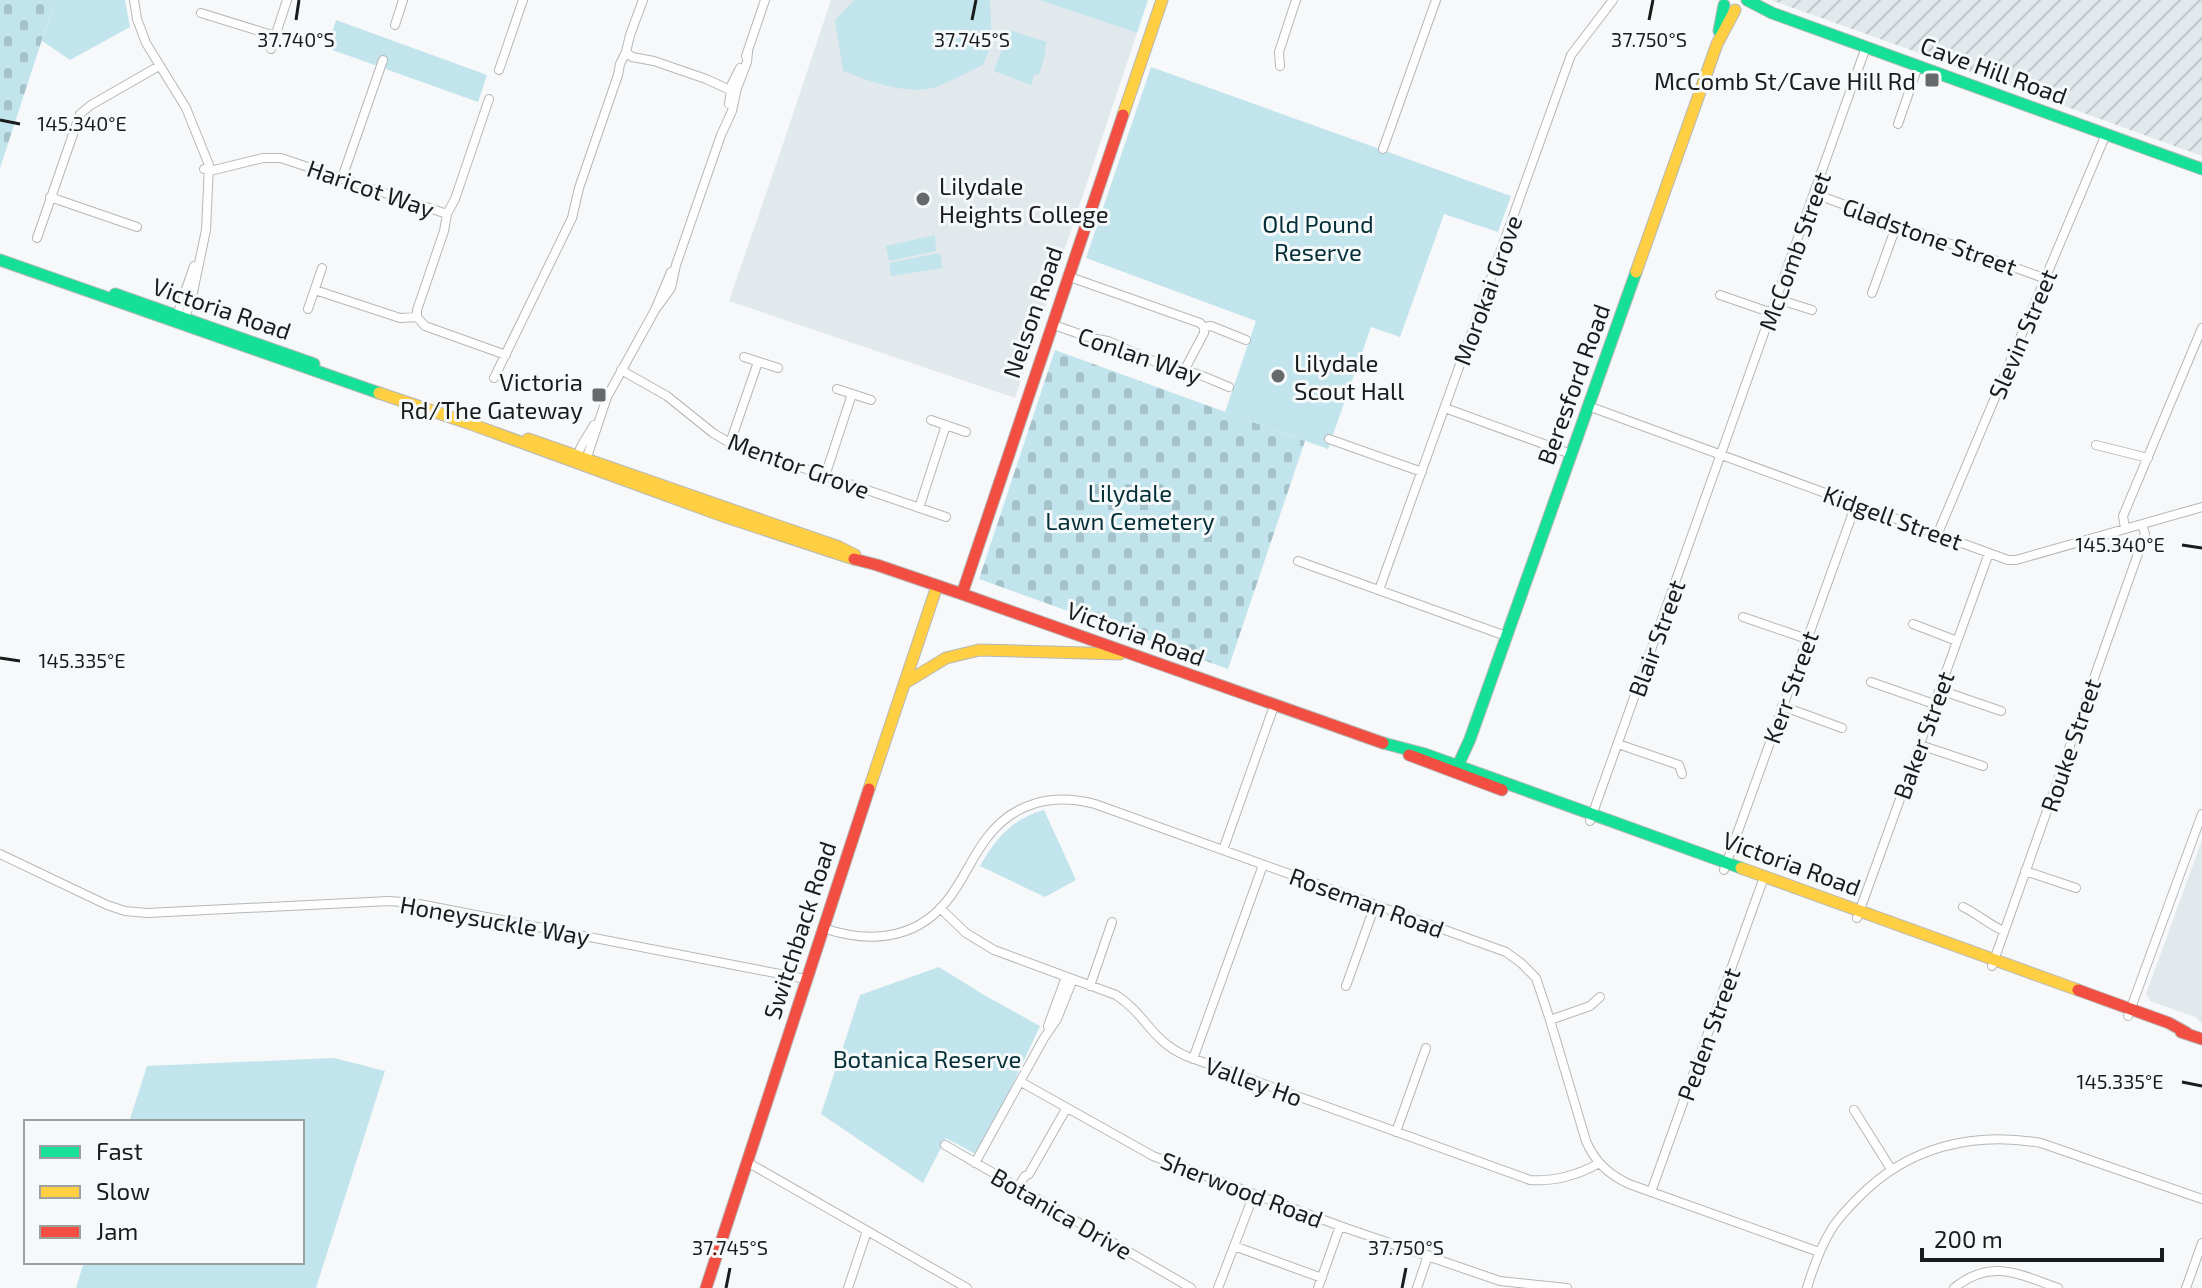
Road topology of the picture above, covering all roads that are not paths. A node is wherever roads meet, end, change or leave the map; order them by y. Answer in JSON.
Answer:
{"nodes":[{"id":1,"x":134,"y":0,"type":"edge"},
{"id":2,"x":287,"y":0,"type":"edge"},
{"id":3,"x":403,"y":0,"type":"edge"},
{"id":4,"x":523,"y":0,"type":"edge"},
{"id":5,"x":643,"y":0,"type":"edge"},
{"id":6,"x":765,"y":0,"type":"edge"},
{"id":7,"x":1162,"y":0,"type":"edge"},
{"id":8,"x":1296,"y":0,"type":"edge"},
{"id":9,"x":1436,"y":0,"type":"edge"},
{"id":10,"x":1613,"y":0,"type":"edge"},
{"id":11,"x":1732,"y":3,"type":"edge"},
{"id":12,"x":201,"y":13,"type":"dead end"},
{"id":13,"x":213,"y":16,"type":"junction"},
{"id":14,"x":395,"y":25,"type":"dead end"},
{"id":15,"x":210,"y":28,"type":"dead end"},
{"id":16,"x":275,"y":36,"type":"junction"},
{"id":17,"x":1866,"y":47,"type":"junction"},
{"id":18,"x":271,"y":49,"type":"dead end"},
{"id":19,"x":629,"y":52,"type":"junction"},
{"id":20,"x":383,"y":60,"type":"dead end"},
{"id":21,"x":159,"y":66,"type":"junction"},
{"id":22,"x":1280,"y":66,"type":"dead end"},
{"id":23,"x":1918,"y":66,"type":"junction"},
{"id":24,"x":499,"y":70,"type":"dead end"},
{"id":25,"x":362,"y":83,"type":"dead end"},
{"id":26,"x":374,"y":87,"type":"junction"},
{"id":27,"x":733,"y":87,"type":"junction"},
{"id":28,"x":489,"y":99,"type":"dead end"},
{"id":29,"x":1898,"y":124,"type":"dead end"},
{"id":30,"x":2106,"y":134,"type":"junction"},
{"id":31,"x":1383,"y":149,"type":"dead end"},
{"id":32,"x":207,"y":168,"type":"junction"},
{"id":33,"x":2202,"y":169,"type":"edge"},
{"id":34,"x":342,"y":178,"type":"junction"},
{"id":35,"x":1815,"y":194,"type":"junction"},
{"id":36,"x":50,"y":197,"type":"junction"},
{"id":37,"x":447,"y":214,"type":"junction"},
{"id":38,"x":121,"y":221,"type":"junction"},
{"id":39,"x":1897,"y":224,"type":"junction"},
{"id":40,"x":137,"y":227,"type":"dead end"},
{"id":41,"x":117,"y":233,"type":"dead end"},
{"id":42,"x":37,"y":238,"type":"dead end"},
{"id":43,"x":0,"y":260,"type":"edge"},
{"id":44,"x":322,"y":268,"type":"dead end"},
{"id":45,"x":1067,"y":276,"type":"junction"},
{"id":46,"x":2046,"y":279,"type":"junction"},
{"id":47,"x":315,"y":290,"type":"junction"},
{"id":48,"x":1872,"y":293,"type":"dead end"},
{"id":49,"x":1720,"y":295,"type":"dead end"},
{"id":50,"x":1777,"y":299,"type":"junction"},
{"id":51,"x":308,"y":309,"type":"dead end"},
{"id":52,"x":1812,"y":310,"type":"dead end"},
{"id":53,"x":1772,"y":313,"type":"junction"},
{"id":54,"x":417,"y":317,"type":"junction"},
{"id":55,"x":180,"y":320,"type":"junction"},
{"id":56,"x":1051,"y":324,"type":"junction"},
{"id":57,"x":1204,"y":327,"type":"junction"},
{"id":58,"x":2202,"y":328,"type":"edge"},
{"id":59,"x":1246,"y":340,"type":"dead end"},
{"id":60,"x":506,"y":355,"type":"junction"},
{"id":61,"x":744,"y":357,"type":"dead end"},
{"id":62,"x":758,"y":362,"type":"junction"},
{"id":63,"x":778,"y":368,"type":"dead end"},
{"id":64,"x":1185,"y":369,"type":"junction"},
{"id":65,"x":621,"y":370,"type":"junction"},
{"id":66,"x":494,"y":378,"type":"dead end"},
{"id":67,"x":1229,"y":387,"type":"dead end"},
{"id":68,"x":837,"y":389,"type":"dead end"},
{"id":69,"x":852,"y":394,"type":"junction"},
{"id":70,"x":871,"y":400,"type":"dead end"},
{"id":71,"x":1588,"y":406,"type":"junction"},
{"id":72,"x":1445,"y":408,"type":"junction"},
{"id":73,"x":931,"y":420,"type":"dead end"},
{"id":74,"x":946,"y":425,"type":"junction"},
{"id":75,"x":966,"y":432,"type":"dead end"},
{"id":76,"x":1329,"y":439,"type":"dead end"},
{"id":77,"x":730,"y":443,"type":"junction"},
{"id":78,"x":2096,"y":445,"type":"dead end"},
{"id":79,"x":1571,"y":454,"type":"junction"},
{"id":80,"x":1721,"y":454,"type":"junction"},
{"id":81,"x":2148,"y":458,"type":"junction"},
{"id":82,"x":580,"y":461,"type":"junction"},
{"id":83,"x":1422,"y":472,"type":"junction"},
{"id":84,"x":825,"y":476,"type":"junction"},
{"id":85,"x":1856,"y":504,"type":"junction"},
{"id":86,"x":2202,"y":507,"type":"edge"},
{"id":87,"x":919,"y":508,"type":"junction"},
{"id":88,"x":946,"y":517,"type":"dead end"},
{"id":89,"x":2142,"y":524,"type":"junction"},
{"id":90,"x":2125,"y":528,"type":"junction"},
{"id":91,"x":1938,"y":533,"type":"junction"},
{"id":92,"x":1989,"y":553,"type":"junction"},
{"id":93,"x":1298,"y":561,"type":"dead end"},
{"id":94,"x":937,"y":586,"type":"junction"},
{"id":95,"x":1379,"y":590,"type":"junction"},
{"id":96,"x":962,"y":594,"type":"junction"},
{"id":97,"x":1743,"y":617,"type":"dead end"},
{"id":98,"x":1913,"y":624,"type":"dead end"},
{"id":99,"x":1506,"y":636,"type":"junction"},
{"id":100,"x":1807,"y":639,"type":"junction"},
{"id":101,"x":1957,"y":641,"type":"junction"},
{"id":102,"x":1132,"y":655,"type":"junction"},
{"id":103,"x":1871,"y":682,"type":"dead end"},
{"id":104,"x":905,"y":683,"type":"junction"},
{"id":105,"x":1940,"y":690,"type":"junction"},
{"id":106,"x":1934,"y":704,"type":"junction"},
{"id":107,"x":1274,"y":706,"type":"junction"},
{"id":108,"x":1782,"y":706,"type":"junction"},
{"id":109,"x":2001,"y":711,"type":"dead end"},
{"id":110,"x":1842,"y":728,"type":"dead end"},
{"id":111,"x":1618,"y":744,"type":"junction"},
{"id":112,"x":1920,"y":745,"type":"junction"},
{"id":113,"x":1983,"y":766,"type":"dead end"},
{"id":114,"x":1459,"y":770,"type":"junction"},
{"id":115,"x":1682,"y":774,"type":"dead end"},
{"id":116,"x":2202,"y":814,"type":"edge"},
{"id":117,"x":1591,"y":818,"type":"junction"},
{"id":118,"x":1223,"y":850,"type":"junction"},
{"id":119,"x":0,"y":854,"type":"edge"},
{"id":120,"x":1263,"y":865,"type":"junction"},
{"id":121,"x":1725,"y":866,"type":"junction"},
{"id":122,"x":2025,"y":871,"type":"junction"},
{"id":123,"x":1763,"y":880,"type":"junction"},
{"id":124,"x":2076,"y":888,"type":"dead end"},
{"id":125,"x":1375,"y":905,"type":"junction"},
{"id":126,"x":1963,"y":907,"type":"dead end"},
{"id":127,"x":940,"y":908,"type":"junction"},
{"id":128,"x":1859,"y":914,"type":"junction"},
{"id":129,"x":1112,"y":922,"type":"dead end"},
{"id":130,"x":823,"y":928,"type":"junction"},
{"id":131,"x":2004,"y":931,"type":"junction"},
{"id":132,"x":1993,"y":963,"type":"junction"},
{"id":133,"x":1069,"y":978,"type":"junction"},
{"id":134,"x":806,"y":979,"type":"junction"},
{"id":135,"x":1090,"y":986,"type":"junction"},
{"id":136,"x":1346,"y":986,"type":"dead end"},
{"id":137,"x":1600,"y":997,"type":"dead end"},
{"id":138,"x":2130,"y":1012,"type":"junction"},
{"id":139,"x":1550,"y":1020,"type":"junction"},
{"id":140,"x":2202,"y":1039,"type":"edge"},
{"id":141,"x":1426,"y":1048,"type":"dead end"},
{"id":142,"x":1193,"y":1059,"type":"junction"},
{"id":143,"x":1021,"y":1082,"type":"junction"},
{"id":144,"x":1066,"y":1109,"type":"junction"},
{"id":145,"x":1854,"y":1110,"type":"dead end"},
{"id":146,"x":1396,"y":1132,"type":"junction"},
{"id":147,"x":945,"y":1145,"type":"dead end"},
{"id":148,"x":747,"y":1162,"type":"junction"},
{"id":149,"x":975,"y":1163,"type":"junction"},
{"id":150,"x":1599,"y":1163,"type":"junction"},
{"id":151,"x":1891,"y":1169,"type":"junction"},
{"id":152,"x":1018,"y":1187,"type":"junction"},
{"id":153,"x":1651,"y":1192,"type":"junction"},
{"id":154,"x":1254,"y":1194,"type":"junction"},
{"id":155,"x":2202,"y":1199,"type":"edge"},
{"id":156,"x":1340,"y":1226,"type":"junction"},
{"id":157,"x":867,"y":1231,"type":"junction"},
{"id":158,"x":2202,"y":1243,"type":"edge"},
{"id":159,"x":1234,"y":1246,"type":"junction"},
{"id":160,"x":1819,"y":1252,"type":"junction"},
{"id":161,"x":1428,"y":1255,"type":"junction"},
{"id":162,"x":1322,"y":1278,"type":"junction"},
{"id":163,"x":706,"y":1288,"type":"edge"},
{"id":164,"x":848,"y":1288,"type":"edge"},
{"id":165,"x":967,"y":1288,"type":"edge"},
{"id":166,"x":1191,"y":1288,"type":"edge"},
{"id":167,"x":1218,"y":1288,"type":"edge"},
{"id":168,"x":1318,"y":1288,"type":"edge"},
{"id":169,"x":1417,"y":1288,"type":"edge"},
{"id":170,"x":1567,"y":1288,"type":"edge"},
{"id":171,"x":1807,"y":1288,"type":"edge"},
{"id":172,"x":1954,"y":1288,"type":"edge"},
{"id":173,"x":2058,"y":1288,"type":"edge"},
{"id":174,"x":2186,"y":1288,"type":"edge"}],
"edges":[{"from":1,"to":21,"type":"street"},
{"from":2,"to":16,"type":"street"},
{"from":3,"to":14,"type":"street"},
{"from":4,"to":24,"type":"street"},
{"from":5,"to":19,"type":"street"},
{"from":6,"to":27,"type":"street"},
{"from":7,"to":45,"type":"main road","name":"Nelson Road"},
{"from":8,"to":22,"type":"street"},
{"from":9,"to":31,"type":"street"},
{"from":10,"to":72,"type":"street","name":"Morokai Grove"},
{"from":11,"to":17,"type":"main road","name":"Cave Hill Road"},
{"from":11,"to":71,"type":"main road","name":"Beresford Road"},
{"from":12,"to":13,"type":"street"},
{"from":13,"to":15,"type":"street"},
{"from":13,"to":16,"type":"street"},
{"from":16,"to":18,"type":"street"},
{"from":17,"to":23,"type":"main road","name":"Cave Hill Road"},
{"from":17,"to":35,"type":"street","name":"McComb Street"},
{"from":19,"to":27,"type":"street"},
{"from":19,"to":60,"type":"street"},
{"from":20,"to":26,"type":"street"},
{"from":21,"to":32,"type":"street"},
{"from":21,"to":36,"type":"street"},
{"from":23,"to":29,"type":"street"},
{"from":23,"to":30,"type":"main road","name":"Cave Hill Road"},
{"from":25,"to":26,"type":"street"},
{"from":26,"to":34,"type":"street"},
{"from":27,"to":65,"type":"street"},
{"from":28,"to":37,"type":"street"},
{"from":30,"to":33,"type":"main road","name":"Cave Hill Road"},
{"from":30,"to":46,"type":"street","name":"Slevin Street"},
{"from":32,"to":34,"type":"street","name":"Haricot Way"},
{"from":32,"to":55,"type":"street"},
{"from":34,"to":37,"type":"street","name":"Haricot Way"},
{"from":35,"to":39,"type":"street","name":"Gladstone Street"},
{"from":35,"to":50,"type":"street","name":"McComb Street"},
{"from":36,"to":38,"type":"street"},
{"from":36,"to":42,"type":"street"},
{"from":37,"to":54,"type":"street","name":"Haricot Way"},
{"from":38,"to":40,"type":"street"},
{"from":38,"to":41,"type":"street"},
{"from":39,"to":46,"type":"street","name":"Gladstone Street"},
{"from":39,"to":48,"type":"street"},
{"from":43,"to":55,"type":"main road","name":"Victoria Road"},
{"from":44,"to":47,"type":"street"},
{"from":45,"to":56,"type":"main road","name":"Nelson Road"},
{"from":45,"to":57,"type":"street"},
{"from":46,"to":91,"type":"street","name":"Slevin Street"},
{"from":47,"to":51,"type":"street"},
{"from":47,"to":54,"type":"street"},
{"from":49,"to":53,"type":"street"},
{"from":50,"to":52,"type":"street"},
{"from":50,"to":53,"type":"street","name":"McComb Street"},
{"from":53,"to":80,"type":"street","name":"McComb Street"},
{"from":54,"to":60,"type":"street"},
{"from":55,"to":82,"type":"main road","name":"Victoria Road"},
{"from":56,"to":64,"type":"street","name":"Conlan Way"},
{"from":56,"to":96,"type":"main road","name":"Nelson Road"},
{"from":57,"to":59,"type":"street"},
{"from":57,"to":64,"type":"street"},
{"from":58,"to":81,"type":"street"},
{"from":60,"to":66,"type":"street"},
{"from":61,"to":62,"type":"street"},
{"from":62,"to":63,"type":"street"},
{"from":62,"to":77,"type":"street"},
{"from":64,"to":67,"type":"street","name":"Conlan Way"},
{"from":65,"to":77,"type":"street","name":"Mentor Grove"},
{"from":65,"to":82,"type":"street"},
{"from":68,"to":69,"type":"street"},
{"from":69,"to":70,"type":"street"},
{"from":69,"to":84,"type":"street"},
{"from":71,"to":79,"type":"main road","name":"Beresford Road"},
{"from":71,"to":80,"type":"street","name":"Kidgell Street"},
{"from":72,"to":79,"type":"street"},
{"from":72,"to":83,"type":"street","name":"Morokai Grove"},
{"from":73,"to":74,"type":"street"},
{"from":74,"to":75,"type":"street"},
{"from":74,"to":87,"type":"street"},
{"from":76,"to":83,"type":"street"},
{"from":77,"to":84,"type":"street","name":"Mentor Grove"},
{"from":78,"to":81,"type":"street"},
{"from":79,"to":99,"type":"main road","name":"Beresford Road"},
{"from":80,"to":85,"type":"street","name":"Kidgell Street"},
{"from":80,"to":111,"type":"street","name":"Blair Street"},
{"from":81,"to":90,"type":"street"},
{"from":82,"to":94,"type":"main road","name":"Victoria Road"},
{"from":83,"to":95,"type":"street","name":"Morokai Grove"},
{"from":84,"to":87,"type":"street","name":"Mentor Grove"},
{"from":85,"to":91,"type":"street","name":"Kidgell Street"},
{"from":85,"to":100,"type":"street","name":"Kerr Street"},
{"from":86,"to":89,"type":"street","name":"Kidgell Street"},
{"from":87,"to":88,"type":"street","name":"Mentor Grove"},
{"from":89,"to":90,"type":"street","name":"Kidgell Street"},
{"from":89,"to":122,"type":"street","name":"Rouke Street"},
{"from":90,"to":92,"type":"street","name":"Kidgell Street"},
{"from":91,"to":92,"type":"street","name":"Kidgell Street"},
{"from":92,"to":101,"type":"street","name":"Baker Street"},
{"from":93,"to":95,"type":"street"},
{"from":94,"to":96,"type":"main road","name":"Victoria Road"},
{"from":94,"to":104,"type":"main road","name":"Switchback Road"},
{"from":95,"to":99,"type":"street"},
{"from":96,"to":102,"type":"main road","name":"Victoria Road"},
{"from":97,"to":100,"type":"street"},
{"from":98,"to":101,"type":"street"},
{"from":99,"to":114,"type":"main road","name":"Beresford Road"},
{"from":100,"to":108,"type":"street","name":"Kerr Street"},
{"from":101,"to":105,"type":"street","name":"Baker Street"},
{"from":102,"to":104,"type":"main road"},
{"from":102,"to":107,"type":"main road","name":"Victoria Road"},
{"from":103,"to":106,"type":"street"},
{"from":104,"to":130,"type":"main road","name":"Switchback Road"},
{"from":105,"to":106,"type":"street","name":"Baker Street"},
{"from":105,"to":109,"type":"street"},
{"from":106,"to":112,"type":"street","name":"Baker Street"},
{"from":107,"to":114,"type":"main road","name":"Victoria Road"},
{"from":107,"to":118,"type":"street"},
{"from":108,"to":110,"type":"street"},
{"from":108,"to":121,"type":"street","name":"Kerr Street"},
{"from":111,"to":115,"type":"street"},
{"from":111,"to":117,"type":"street","name":"Blair Street"},
{"from":112,"to":113,"type":"street"},
{"from":112,"to":128,"type":"street","name":"Baker Street"},
{"from":114,"to":117,"type":"main road","name":"Victoria Road"},
{"from":116,"to":138,"type":"street"},
{"from":117,"to":121,"type":"main road","name":"Victoria Road"},
{"from":118,"to":120,"type":"street","name":"Roseman Road"},
{"from":118,"to":127,"type":"street","name":"Roseman Road"},
{"from":119,"to":134,"type":"street","name":"Honeysuckle Way"},
{"from":120,"to":125,"type":"street","name":"Roseman Road"},
{"from":120,"to":142,"type":"street"},
{"from":121,"to":123,"type":"main road","name":"Victoria Road"},
{"from":122,"to":124,"type":"street"},
{"from":122,"to":131,"type":"street","name":"Rouke Street"},
{"from":123,"to":128,"type":"main road","name":"Victoria Road"},
{"from":123,"to":153,"type":"street","name":"Peden Street"},
{"from":125,"to":136,"type":"street"},
{"from":125,"to":139,"type":"street","name":"Roseman Road"},
{"from":126,"to":131,"type":"street"},
{"from":127,"to":130,"type":"street","name":"Roseman Road"},
{"from":127,"to":133,"type":"street","name":"Valley Ho"},
{"from":128,"to":132,"type":"main road","name":"Victoria Road"},
{"from":129,"to":135,"type":"street"},
{"from":130,"to":134,"type":"main road","name":"Switchback Road"},
{"from":131,"to":132,"type":"street","name":"Rouke Street"},
{"from":132,"to":138,"type":"main road","name":"Victoria Road"},
{"from":133,"to":135,"type":"street","name":"Valley Ho"},
{"from":133,"to":143,"type":"street","name":"Botanica Drive"},
{"from":134,"to":148,"type":"main road","name":"Switchback Road"},
{"from":135,"to":142,"type":"street","name":"Valley Ho"},
{"from":137,"to":139,"type":"street"},
{"from":138,"to":140,"type":"main road","name":"Victoria Road"},
{"from":139,"to":150,"type":"street","name":"Roseman Road"},
{"from":141,"to":146,"type":"street"},
{"from":142,"to":146,"type":"street","name":"Valley Ho"},
{"from":143,"to":144,"type":"street","name":"Sherwood Road"},
{"from":143,"to":149,"type":"street","name":"Botanica Drive"},
{"from":144,"to":152,"type":"street"},
{"from":144,"to":154,"type":"street","name":"Sherwood Road"},
{"from":145,"to":151,"type":"street"},
{"from":146,"to":150,"type":"street","name":"Valley Ho"},
{"from":147,"to":149,"type":"street","name":"Botanica Drive"},
{"from":148,"to":157,"type":"street"},
{"from":148,"to":163,"type":"main road","name":"Switchback Road"},
{"from":149,"to":152,"type":"street","name":"Botanica Drive"},
{"from":150,"to":153,"type":"street"},
{"from":151,"to":155,"type":"street"},
{"from":151,"to":160,"type":"street"},
{"from":152,"to":166,"type":"street","name":"Botanica Drive"},
{"from":153,"to":160,"type":"street"},
{"from":154,"to":156,"type":"street","name":"Sherwood Road"},
{"from":154,"to":159,"type":"street"},
{"from":156,"to":161,"type":"street","name":"Sherwood Road"},
{"from":156,"to":162,"type":"street"},
{"from":157,"to":164,"type":"street"},
{"from":157,"to":165,"type":"street"},
{"from":158,"to":174,"type":"street"},
{"from":159,"to":162,"type":"street"},
{"from":159,"to":167,"type":"street"},
{"from":160,"to":171,"type":"street"},
{"from":161,"to":169,"type":"street"},
{"from":161,"to":170,"type":"street","name":"Sherwood Road"},
{"from":162,"to":168,"type":"street"},
{"from":172,"to":173,"type":"street"}]}
